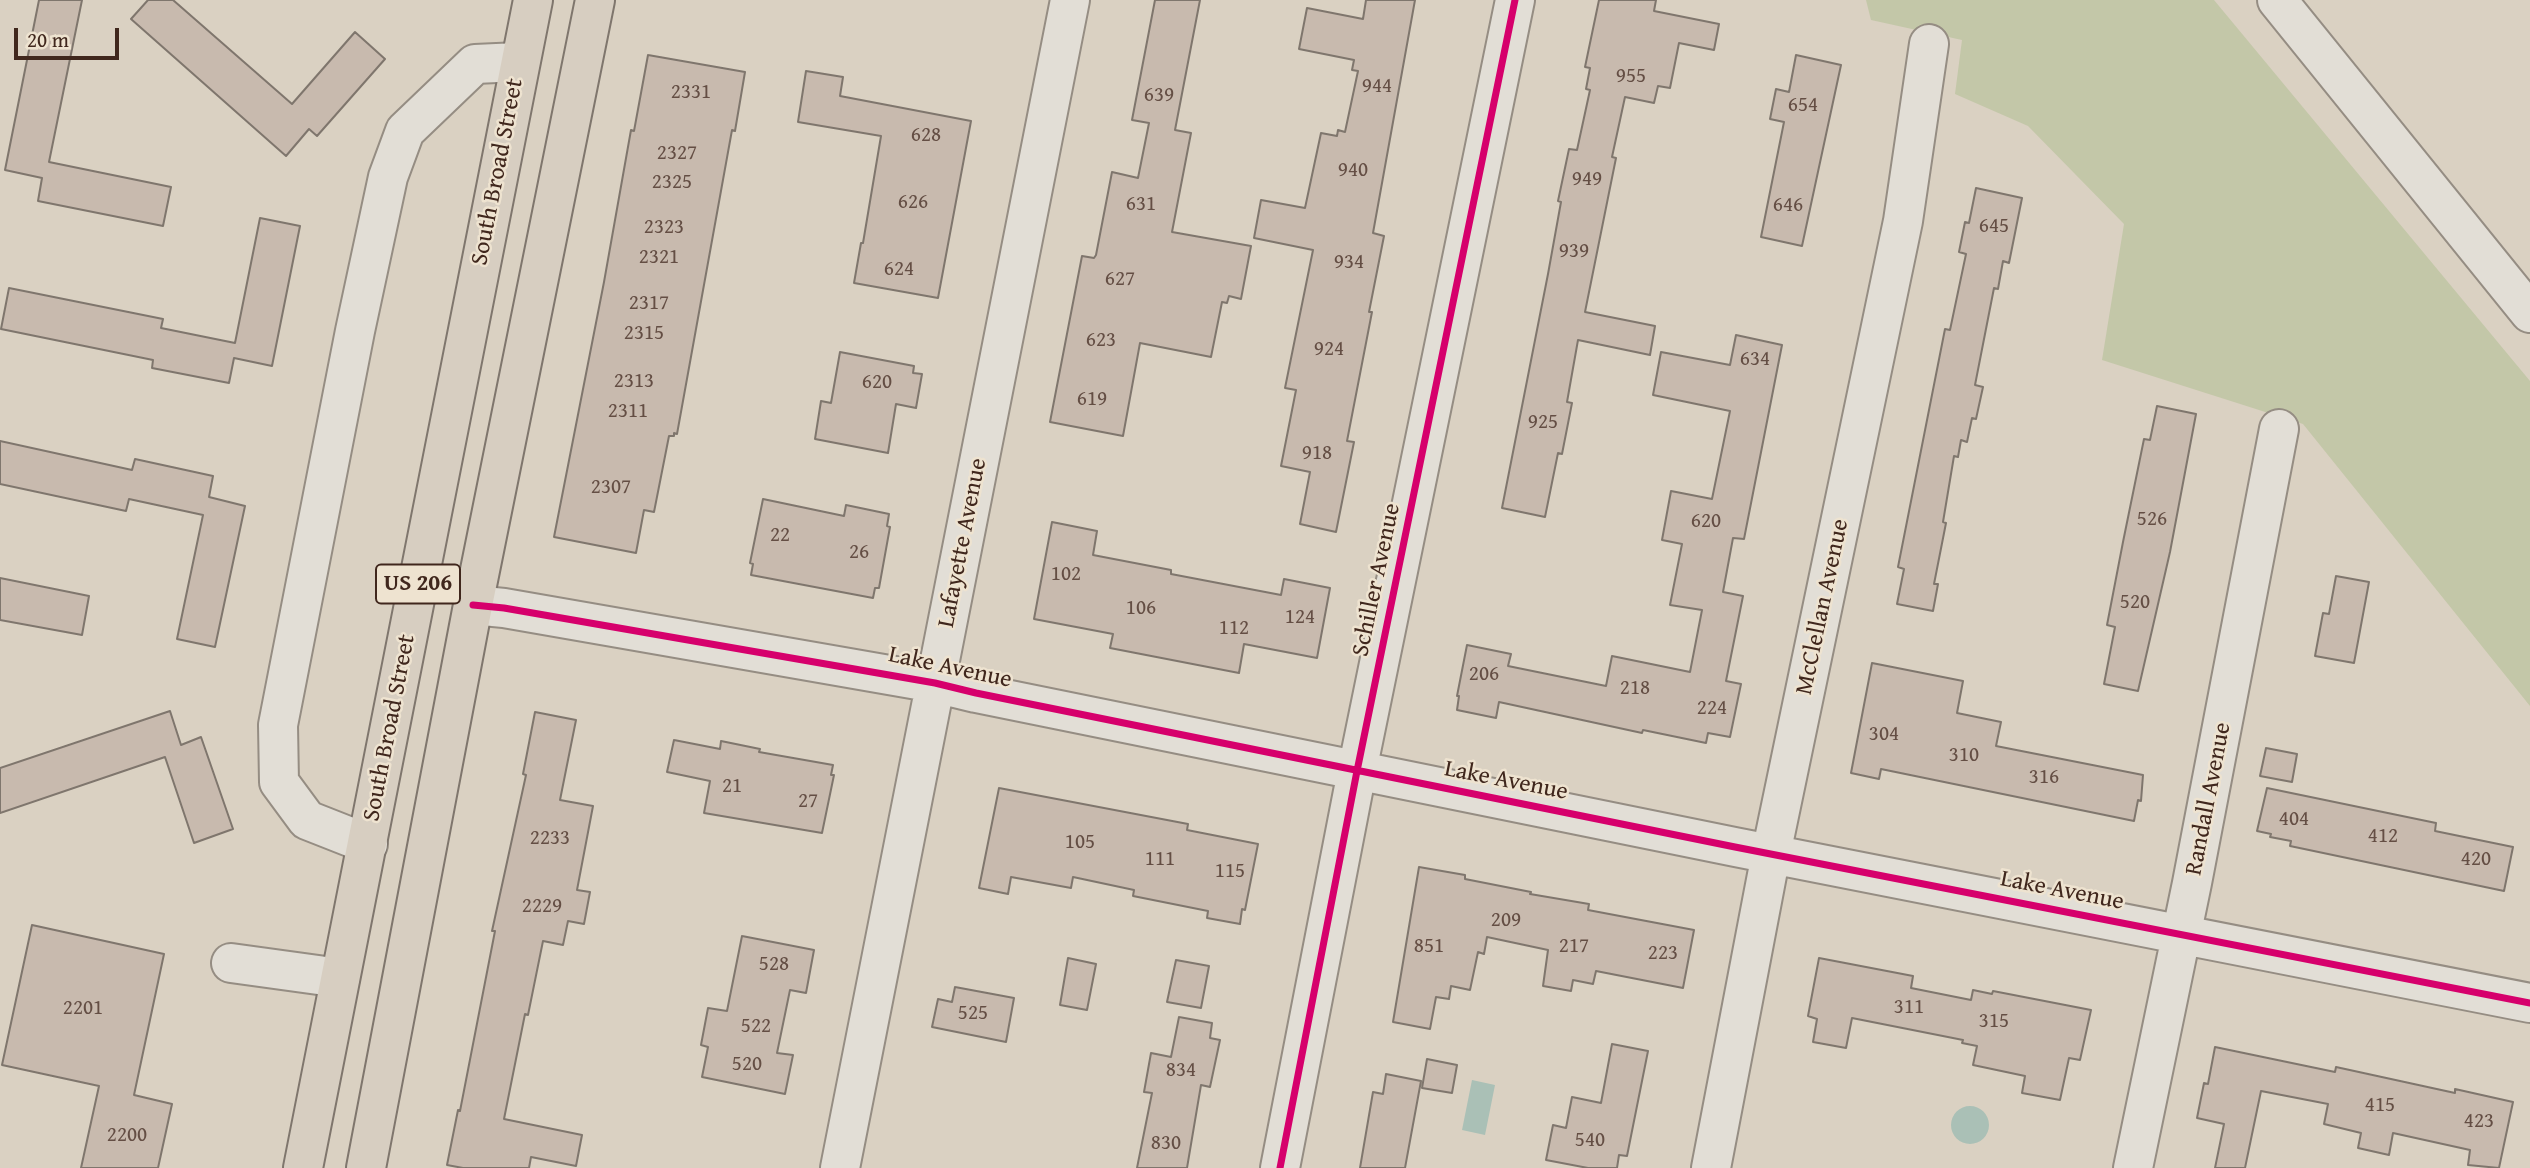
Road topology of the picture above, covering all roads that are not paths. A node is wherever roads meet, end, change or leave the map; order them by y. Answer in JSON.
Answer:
{"nodes":[{"id":1,"x":533,"y":0,"type":"edge"},
{"id":2,"x":595,"y":0,"type":"edge"},
{"id":3,"x":1070,"y":0,"type":"edge"},
{"id":4,"x":1515,"y":0,"type":"edge"},
{"id":5,"x":2277,"y":0,"type":"edge"},
{"id":6,"x":1929,"y":44,"type":"dead end"},
{"id":7,"x":519,"y":62,"type":"junction"},
{"id":8,"x":2530,"y":313,"type":"edge"},
{"id":9,"x":2279,"y":429,"type":"dead end"},
{"id":10,"x":473,"y":605,"type":"junction"},
{"id":11,"x":935,"y":683,"type":"junction"},
{"id":12,"x":1357,"y":771,"type":"junction"},
{"id":13,"x":368,"y":844,"type":"junction"},
{"id":14,"x":1771,"y":854,"type":"junction"},
{"id":15,"x":2182,"y":935,"type":"junction"},
{"id":16,"x":231,"y":963,"type":"dead end"},
{"id":17,"x":340,"y":978,"type":"junction"},
{"id":18,"x":2530,"y":1003,"type":"edge"},
{"id":19,"x":303,"y":1168,"type":"edge"},
{"id":20,"x":366,"y":1168,"type":"edge"},
{"id":21,"x":840,"y":1168,"type":"edge"},
{"id":22,"x":1279,"y":1168,"type":"edge"},
{"id":23,"x":1710,"y":1168,"type":"edge"},
{"id":24,"x":2133,"y":1168,"type":"edge"}],
"edges":[{"from":1,"to":7,"type":"main road","name":"South Broad Street","number":"US 206"},
{"from":2,"to":10,"type":"main road","number":"US 206"},
{"from":3,"to":11,"type":"street","name":"Lafayette Avenue"},
{"from":4,"to":12,"type":"street","name":"Schiller Avenue"},
{"from":5,"to":8,"type":"street"},
{"from":6,"to":14,"type":"street","name":"McClellan Avenue"},
{"from":7,"to":13,"type":"main road","name":"South Broad Street","number":"US 206"},
{"from":7,"to":13,"type":"street"},
{"from":9,"to":15,"type":"street","name":"Randall Avenue"},
{"from":10,"to":11,"type":"street","name":"Lake Avenue"},
{"from":10,"to":20,"type":"main road","number":"US 206"},
{"from":11,"to":12,"type":"street","name":"Lake Avenue"},
{"from":11,"to":21,"type":"street","name":"Lafayette Avenue"},
{"from":12,"to":14,"type":"street","name":"Lake Avenue"},
{"from":12,"to":22,"type":"street","name":"Schiller Avenue"},
{"from":13,"to":17,"type":"main road","name":"South Broad Street","number":"US 206"},
{"from":14,"to":15,"type":"street","name":"Lake Avenue"},
{"from":14,"to":23,"type":"street","name":"McClellan Avenue"},
{"from":15,"to":18,"type":"street","name":"Lake Avenue"},
{"from":15,"to":24,"type":"street","name":"Randall Avenue"},
{"from":16,"to":17,"type":"street"},
{"from":17,"to":19,"type":"main road","name":"South Broad Street","number":"US 206"}]}
